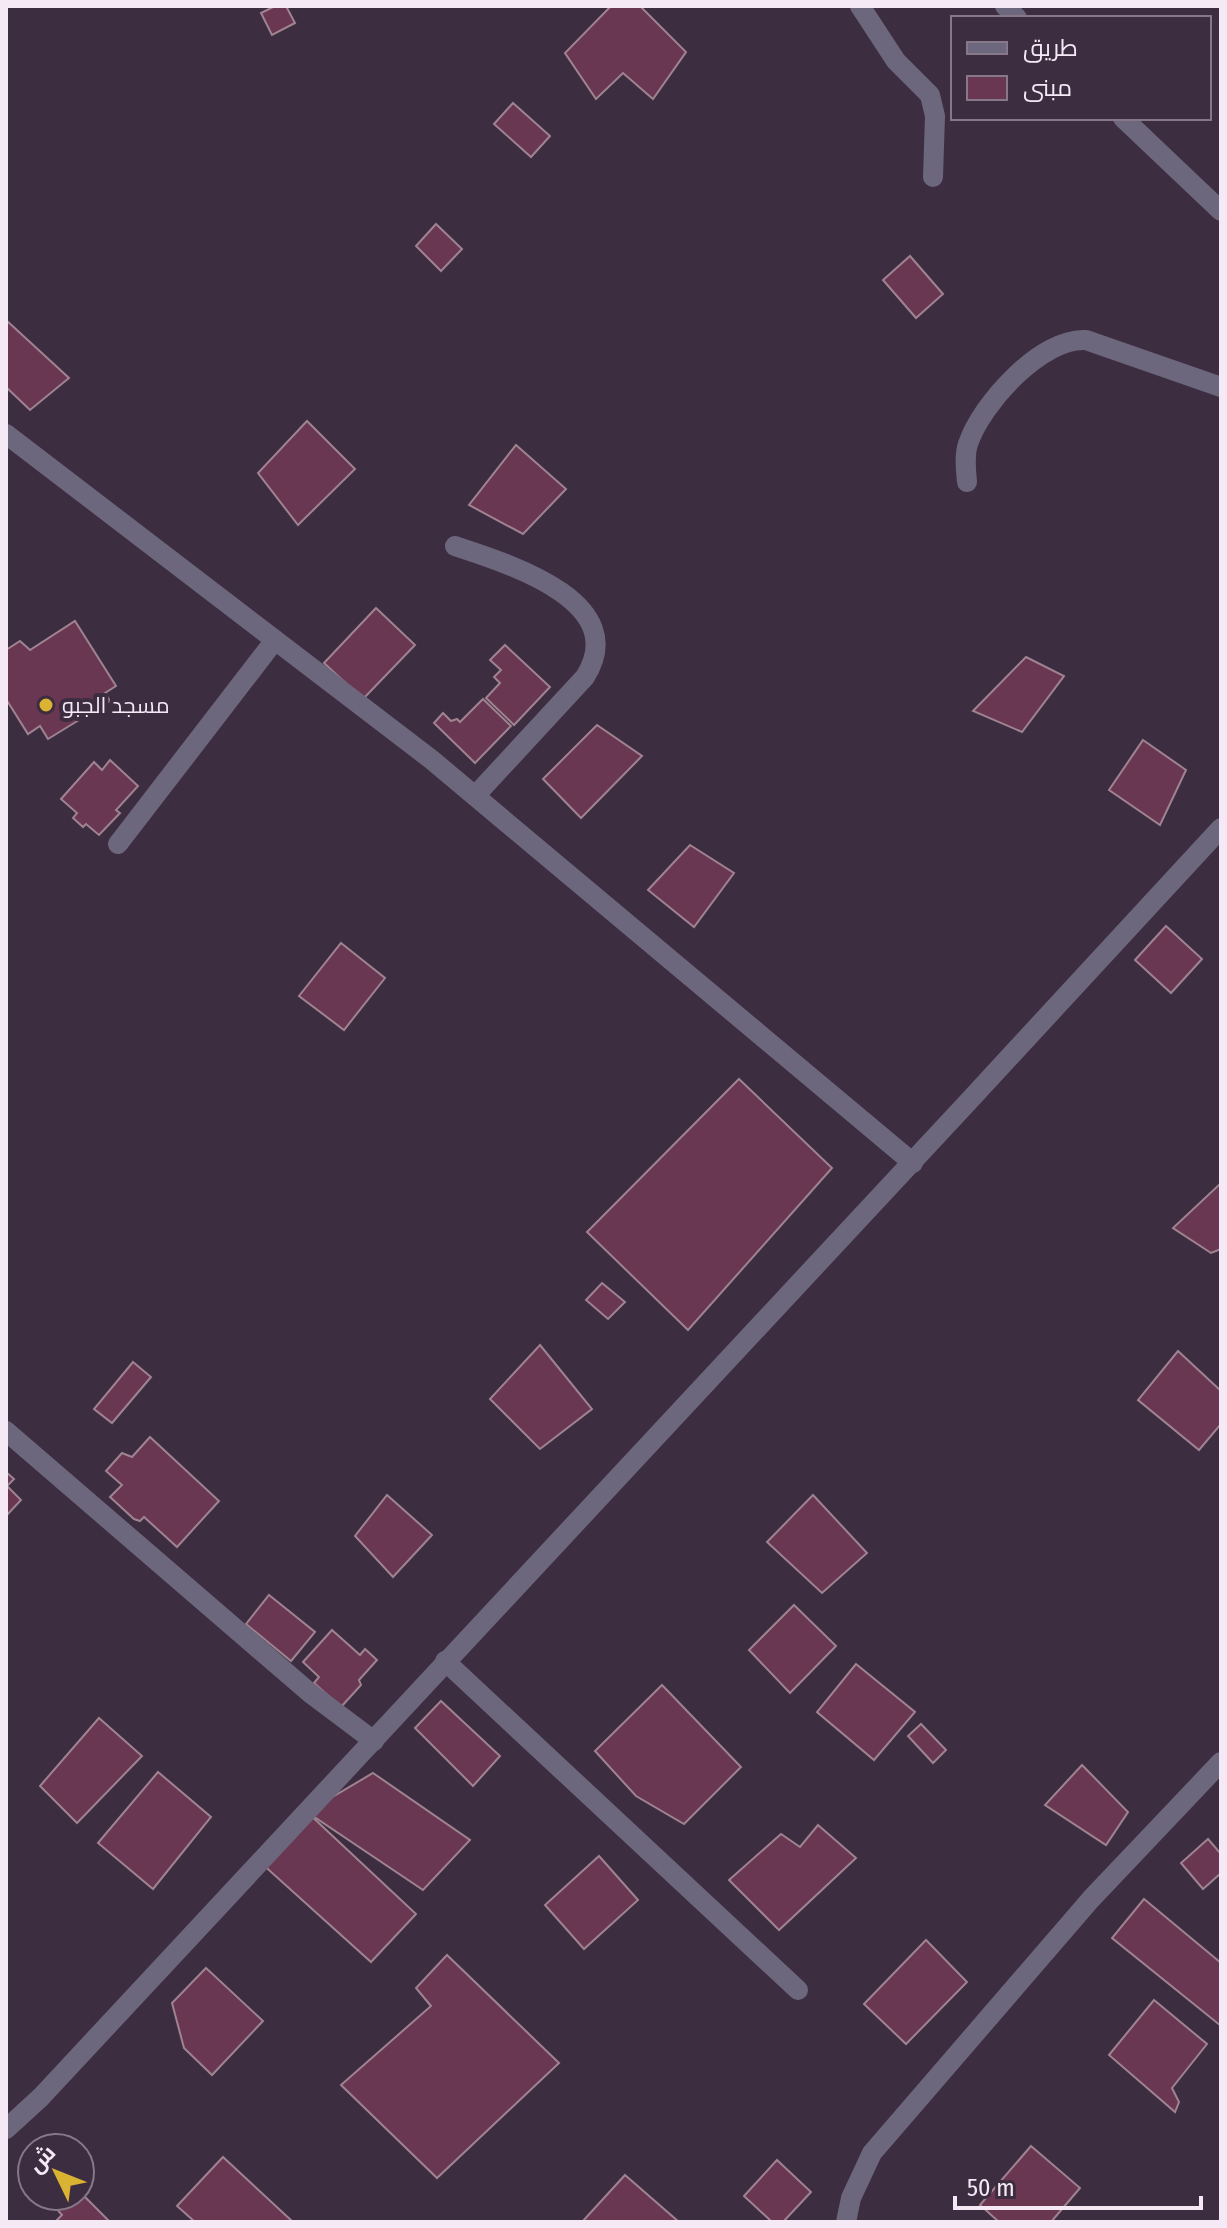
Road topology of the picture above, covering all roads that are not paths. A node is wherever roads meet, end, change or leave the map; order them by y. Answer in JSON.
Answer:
{"nodes":[{"id":1,"x":860,"y":6,"type":"edge"},
{"id":2,"x":1125,"y":120,"type":"edge"},
{"id":3,"x":933,"y":177,"type":"dead end"},
{"id":4,"x":1221,"y":211,"type":"edge"},
{"id":5,"x":1221,"y":387,"type":"edge"},
{"id":6,"x":6,"y":434,"type":"edge"},
{"id":7,"x":967,"y":482,"type":"dead end"},
{"id":8,"x":455,"y":546,"type":"dead end"},
{"id":9,"x":275,"y":640,"type":"junction"},
{"id":10,"x":475,"y":796,"type":"junction"},
{"id":11,"x":1221,"y":828,"type":"edge"},
{"id":12,"x":118,"y":844,"type":"dead end"},
{"id":13,"x":913,"y":1163,"type":"junction"},
{"id":14,"x":6,"y":1431,"type":"edge"},
{"id":15,"x":445,"y":1661,"type":"junction"},
{"id":16,"x":374,"y":1741,"type":"junction"},
{"id":17,"x":1221,"y":1762,"type":"edge"},
{"id":18,"x":798,"y":1990,"type":"dead end"},
{"id":19,"x":6,"y":2129,"type":"edge"},
{"id":20,"x":846,"y":2222,"type":"edge"}],
"edges":[{"from":1,"to":3,"type":"street"},
{"from":2,"to":4,"type":"street"},
{"from":5,"to":7,"type":"street"},
{"from":6,"to":9,"type":"street"},
{"from":8,"to":10,"type":"street"},
{"from":9,"to":10,"type":"street"},
{"from":9,"to":12,"type":"street"},
{"from":10,"to":13,"type":"street"},
{"from":11,"to":13,"type":"street"},
{"from":13,"to":15,"type":"street"},
{"from":14,"to":16,"type":"street"},
{"from":15,"to":16,"type":"street"},
{"from":15,"to":18,"type":"street"},
{"from":16,"to":19,"type":"street"},
{"from":17,"to":20,"type":"street"}]}
